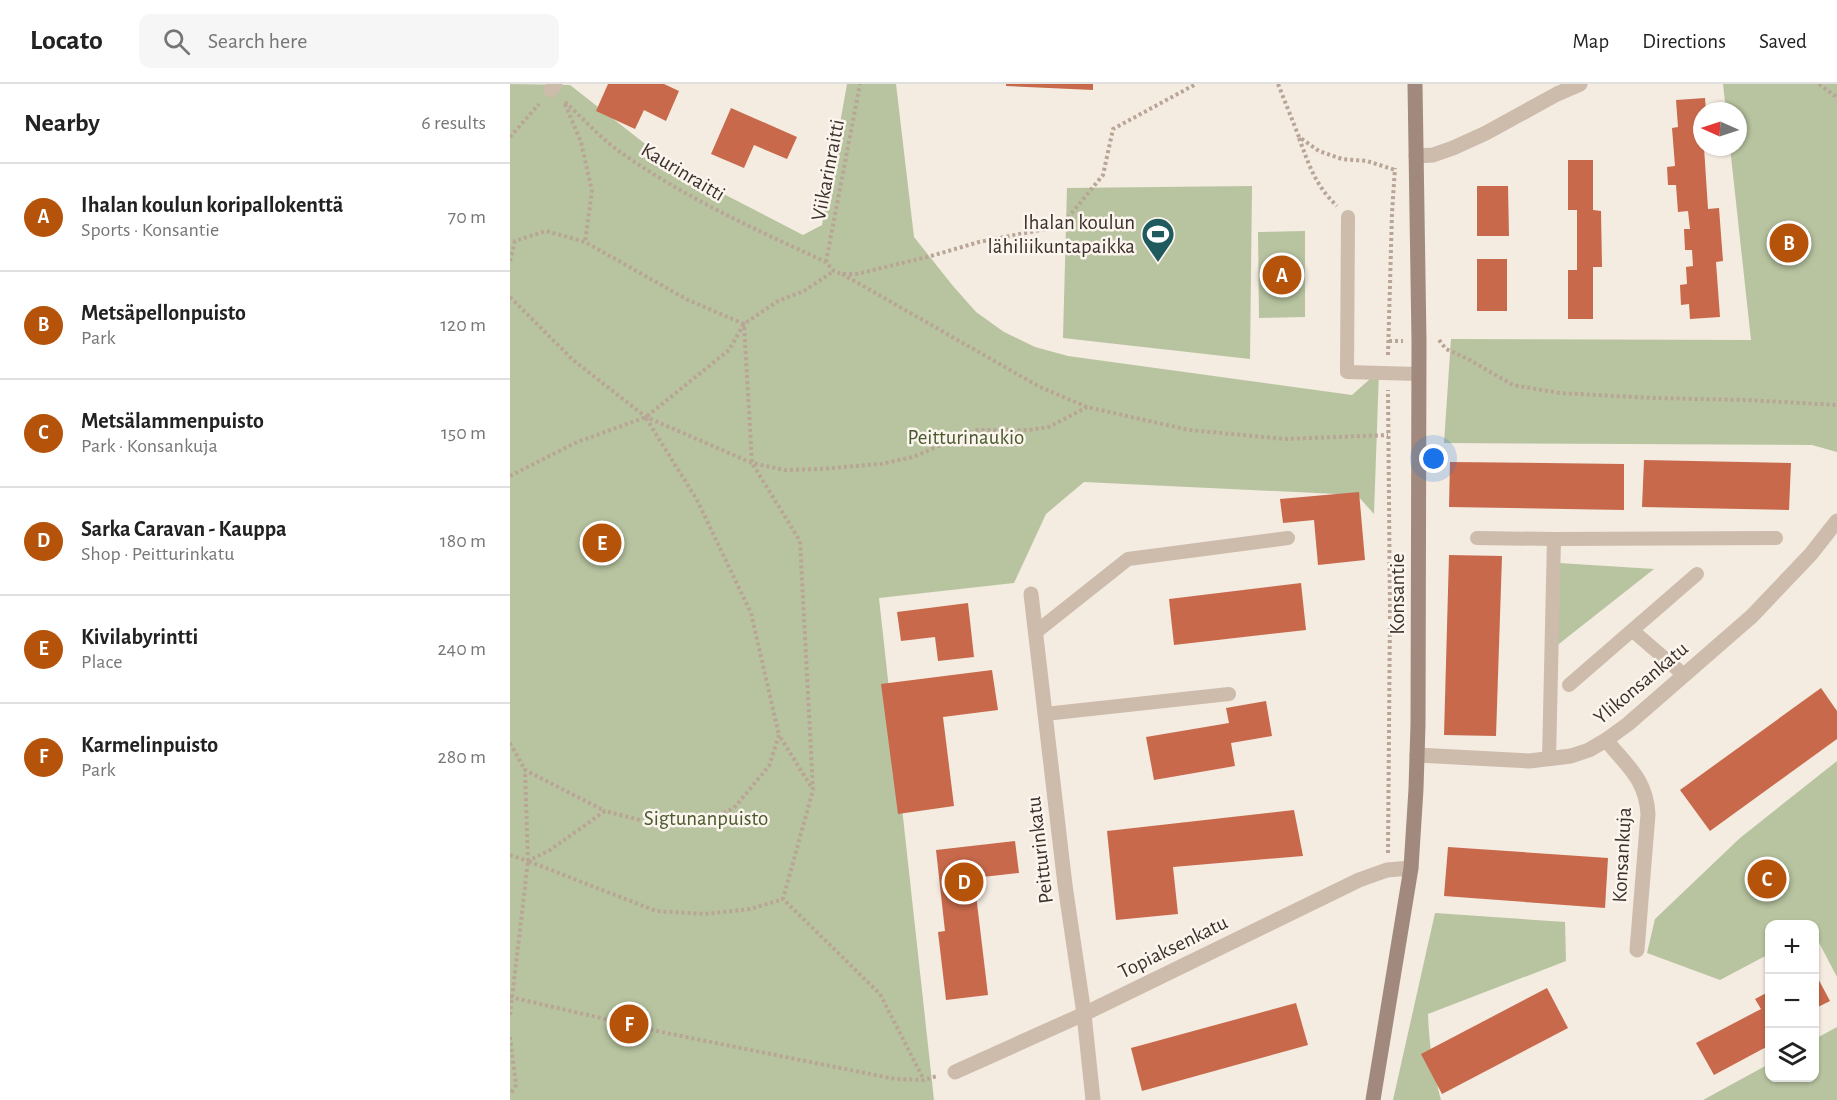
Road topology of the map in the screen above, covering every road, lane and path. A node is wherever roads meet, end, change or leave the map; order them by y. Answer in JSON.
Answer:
{"nodes":[{"id":1,"x":860,"y":84,"type":"edge"},
{"id":2,"x":1196,"y":84,"type":"edge"},
{"id":3,"x":1278,"y":84,"type":"edge"},
{"id":4,"x":1415,"y":84,"type":"edge"},
{"id":5,"x":1580,"y":84,"type":"edge"},
{"id":6,"x":1819,"y":84,"type":"edge"},
{"id":7,"x":553,"y":87,"type":"edge"},
{"id":8,"x":1837,"y":100,"type":"edge"},
{"id":9,"x":510,"y":137,"type":"edge"},
{"id":10,"x":1299,"y":137,"type":"junction"},
{"id":11,"x":1416,"y":156,"type":"junction"},
{"id":12,"x":1395,"y":159,"type":"dead end"},
{"id":13,"x":1395,"y":170,"type":"junction"},
{"id":14,"x":1348,"y":217,"type":"joint"},
{"id":15,"x":585,"y":242,"type":"junction"},
{"id":16,"x":510,"y":261,"type":"edge"},
{"id":17,"x":826,"y":262,"type":"junction"},
{"id":18,"x":834,"y":272,"type":"junction"},
{"id":19,"x":842,"y":274,"type":"junction"},
{"id":20,"x":510,"y":297,"type":"edge"},
{"id":21,"x":744,"y":324,"type":"junction"},
{"id":22,"x":1439,"y":340,"type":"dead end"},
{"id":23,"x":1388,"y":373,"type":"junction"},
{"id":24,"x":1418,"y":374,"type":"junction"},
{"id":25,"x":1837,"y":405,"type":"edge"},
{"id":26,"x":1087,"y":407,"type":"junction"},
{"id":27,"x":646,"y":417,"type":"junction"},
{"id":28,"x":1388,"y":435,"type":"junction"},
{"id":29,"x":753,"y":463,"type":"junction"},
{"id":30,"x":510,"y":476,"type":"edge"},
{"id":31,"x":1837,"y":521,"type":"edge"},
{"id":32,"x":1288,"y":538,"type":"dead end"},
{"id":33,"x":1477,"y":538,"type":"dead end"},
{"id":34,"x":1776,"y":538,"type":"dead end"},
{"id":35,"x":1554,"y":539,"type":"junction"},
{"id":36,"x":1697,"y":574,"type":"dead end"},
{"id":37,"x":1031,"y":594,"type":"dead end"},
{"id":38,"x":1633,"y":631,"type":"junction"},
{"id":39,"x":1036,"y":632,"type":"junction"},
{"id":40,"x":1684,"y":675,"type":"junction"},
{"id":41,"x":1569,"y":685,"type":"dead end"},
{"id":42,"x":1229,"y":694,"type":"dead end"},
{"id":43,"x":1045,"y":714,"type":"junction"},
{"id":44,"x":779,"y":735,"type":"junction"},
{"id":45,"x":1606,"y":740,"type":"junction"},
{"id":46,"x":510,"y":743,"type":"edge"},
{"id":47,"x":1417,"y":755,"type":"junction"},
{"id":48,"x":1549,"y":759,"type":"junction"},
{"id":49,"x":525,"y":770,"type":"junction"},
{"id":50,"x":813,"y":790,"type":"junction"},
{"id":51,"x":605,"y":811,"type":"junction"},
{"id":52,"x":1388,"y":843,"type":"dead end"},
{"id":53,"x":510,"y":855,"type":"edge"},
{"id":54,"x":528,"y":861,"type":"junction"},
{"id":55,"x":1411,"y":868,"type":"junction"},
{"id":56,"x":783,"y":899,"type":"junction"},
{"id":57,"x":1637,"y":950,"type":"dead end"},
{"id":58,"x":511,"y":997,"type":"edge"},
{"id":59,"x":1084,"y":1014,"type":"junction"},
{"id":60,"x":510,"y":1015,"type":"edge"},
{"id":61,"x":510,"y":1037,"type":"edge"},
{"id":62,"x":955,"y":1072,"type":"joint"},
{"id":63,"x":924,"y":1080,"type":"junction"},
{"id":64,"x":510,"y":1095,"type":"edge"},
{"id":65,"x":1093,"y":1100,"type":"edge"},
{"id":66,"x":1373,"y":1100,"type":"edge"}],
"edges":[{"from":1,"to":17,"type":"path","name":"Viikarinraitti"},
{"from":2,"to":19,"type":"path"},
{"from":3,"to":10,"type":"path"},
{"from":4,"to":11,"type":"street","name":"Konsantie"},
{"from":5,"to":11,"type":"street"},
{"from":6,"to":8,"type":"path"},
{"from":7,"to":9,"type":"path"},
{"from":7,"to":15,"type":"path"},
{"from":7,"to":17,"type":"path","name":"Kaurinraitti"},
{"from":10,"to":13,"type":"path"},
{"from":10,"to":14,"type":"path"},
{"from":11,"to":24,"type":"street","name":"Konsantie"},
{"from":12,"to":13,"type":"path"},
{"from":13,"to":23,"type":"path"},
{"from":14,"to":23,"type":"lane"},
{"from":15,"to":16,"type":"path"},
{"from":15,"to":21,"type":"path"},
{"from":17,"to":18,"type":"path"},
{"from":18,"to":19,"type":"path"},
{"from":18,"to":21,"type":"path"},
{"from":19,"to":26,"type":"path"},
{"from":20,"to":27,"type":"path"},
{"from":21,"to":27,"type":"path"},
{"from":21,"to":29,"type":"path"},
{"from":22,"to":25,"type":"path"},
{"from":23,"to":24,"type":"lane"},
{"from":23,"to":28,"type":"path"},
{"from":24,"to":47,"type":"street","name":"Konsantie"},
{"from":26,"to":28,"type":"path"},
{"from":26,"to":29,"type":"path"},
{"from":27,"to":29,"type":"path"},
{"from":27,"to":30,"type":"path"},
{"from":27,"to":44,"type":"path"},
{"from":28,"to":52,"type":"path"},
{"from":29,"to":50,"type":"path"},
{"from":31,"to":40,"type":"street","name":"Ylikonsankatu"},
{"from":32,"to":39,"type":"lane"},
{"from":33,"to":35,"type":"lane"},
{"from":34,"to":35,"type":"lane"},
{"from":35,"to":48,"type":"lane"},
{"from":36,"to":38,"type":"lane"},
{"from":37,"to":39,"type":"street","name":"Peitturinkatu"},
{"from":38,"to":40,"type":"lane"},
{"from":38,"to":41,"type":"lane"},
{"from":39,"to":43,"type":"street","name":"Peitturinkatu"},
{"from":40,"to":45,"type":"street","name":"Ylikonsankatu"},
{"from":42,"to":43,"type":"lane"},
{"from":43,"to":59,"type":"street","name":"Peitturinkatu"},
{"from":44,"to":50,"type":"path"},
{"from":44,"to":51,"type":"path"},
{"from":45,"to":48,"type":"street","name":"Ylikonsankatu"},
{"from":45,"to":57,"type":"street","name":"Konsankuja"},
{"from":46,"to":49,"type":"path"},
{"from":47,"to":48,"type":"street","name":"Ylikonsankatu"},
{"from":47,"to":55,"type":"street","name":"Konsantie"},
{"from":49,"to":51,"type":"path"},
{"from":49,"to":54,"type":"path"},
{"from":50,"to":56,"type":"path"},
{"from":51,"to":54,"type":"path"},
{"from":53,"to":54,"type":"path"},
{"from":54,"to":56,"type":"path"},
{"from":54,"to":58,"type":"path"},
{"from":55,"to":59,"type":"street","name":"Topiaksenkatu"},
{"from":55,"to":66,"type":"street","name":"Konsantie"},
{"from":56,"to":63,"type":"path"},
{"from":58,"to":60,"type":"path"},
{"from":58,"to":63,"type":"path"},
{"from":59,"to":62,"type":"street","name":"Topiaksenkatu"},
{"from":59,"to":65,"type":"street","name":"Peitturinkatu"},
{"from":61,"to":64,"type":"path"},
{"from":62,"to":63,"type":"path"}]}
